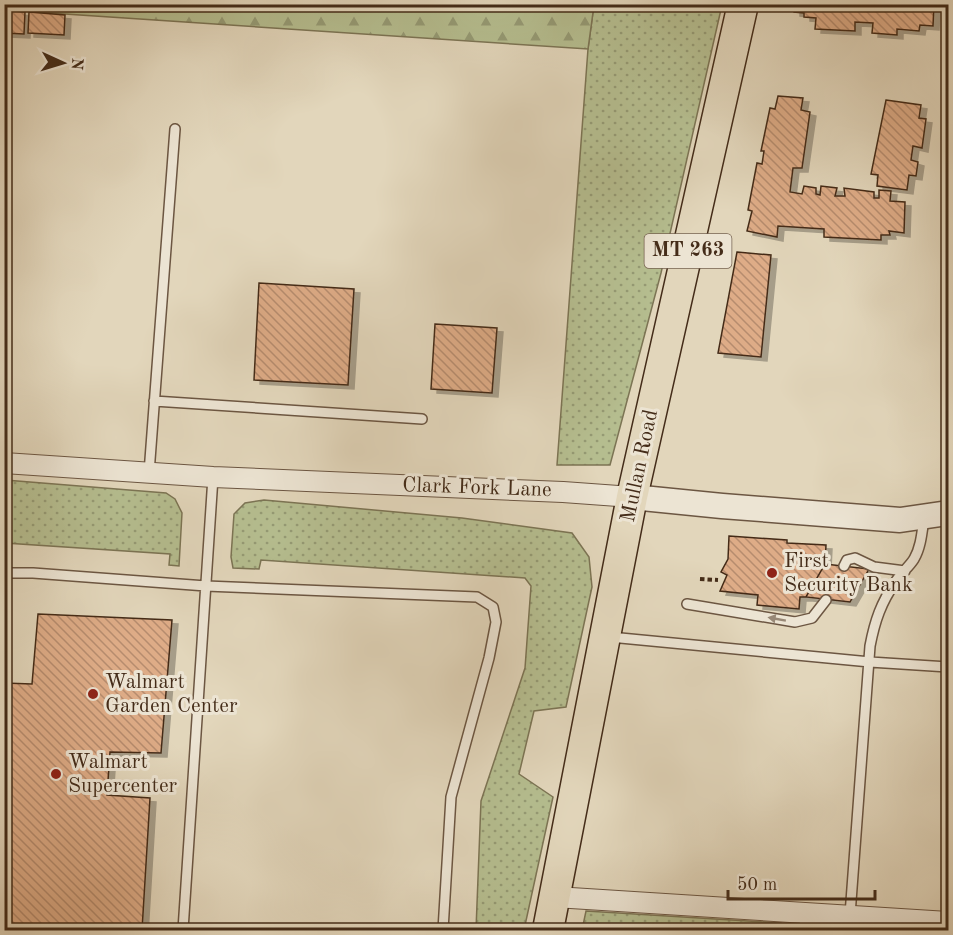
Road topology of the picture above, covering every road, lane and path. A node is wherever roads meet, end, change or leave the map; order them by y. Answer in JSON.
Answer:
{"nodes":[{"id":1,"x":743,"y":4,"type":"edge"},
{"id":2,"x":175,"y":129,"type":"dead end"},
{"id":3,"x":154,"y":401,"type":"junction"},
{"id":4,"x":422,"y":419,"type":"dead end"},
{"id":5,"x":4,"y":463,"type":"edge"},
{"id":6,"x":149,"y":472,"type":"junction"},
{"id":7,"x":213,"y":477,"type":"junction"},
{"id":8,"x":632,"y":497,"type":"junction"},
{"id":9,"x":948,"y":513,"type":"edge"},
{"id":10,"x":924,"y":517,"type":"junction"},
{"id":11,"x":844,"y":566,"type":"dead end"},
{"id":12,"x":905,"y":571,"type":"junction"},
{"id":13,"x":4,"y":573,"type":"edge"},
{"id":14,"x":700,"y":579,"type":"dead end"},
{"id":15,"x":718,"y":580,"type":"dead end"},
{"id":16,"x":206,"y":586,"type":"junction"},
{"id":17,"x":826,"y":600,"type":"dead end"},
{"id":18,"x":687,"y":604,"type":"dead end"},
{"id":19,"x":605,"y":636,"type":"junction"},
{"id":20,"x":870,"y":662,"type":"junction"},
{"id":21,"x":948,"y":667,"type":"edge"},
{"id":22,"x":555,"y":897,"type":"junction"},
{"id":23,"x":850,"y":915,"type":"junction"},
{"id":24,"x":804,"y":921,"type":"edge"},
{"id":25,"x":948,"y":922,"type":"edge"},
{"id":26,"x":879,"y":924,"type":"edge"},
{"id":27,"x":183,"y":930,"type":"edge"},
{"id":28,"x":443,"y":930,"type":"edge"},
{"id":29,"x":548,"y":930,"type":"edge"}],
"edges":[{"from":1,"to":8,"type":"main road","name":"Mullan Road","number":"MT 263"},
{"from":2,"to":3,"type":"lane"},
{"from":3,"to":4,"type":"lane"},
{"from":3,"to":6,"type":"lane"},
{"from":5,"to":6,"type":"street","name":"Clark Fork Lane"},
{"from":6,"to":7,"type":"street","name":"Clark Fork Lane"},
{"from":7,"to":8,"type":"street","name":"Clark Fork Lane"},
{"from":7,"to":16,"type":"lane"},
{"from":8,"to":10,"type":"street","name":"Clark Fork Lane"},
{"from":8,"to":19,"type":"main road","name":"Mullan Road","number":"MT 263"},
{"from":9,"to":10,"type":"street","name":"Clark Fork Lane"},
{"from":10,"to":12,"type":"lane"},
{"from":11,"to":12,"type":"lane"},
{"from":12,"to":20,"type":"lane"},
{"from":13,"to":16,"type":"lane"},
{"from":14,"to":15,"type":"path"},
{"from":16,"to":27,"type":"lane"},
{"from":16,"to":28,"type":"lane"},
{"from":17,"to":18,"type":"lane","one_way":true},
{"from":19,"to":20,"type":"lane"},
{"from":19,"to":22,"type":"main road","name":"Mullan Road","number":"MT 263"},
{"from":20,"to":21,"type":"lane"},
{"from":20,"to":23,"type":"lane"},
{"from":22,"to":24,"type":"street"},
{"from":22,"to":29,"type":"main road","name":"Mullan Road","number":"MT 263"},
{"from":23,"to":24,"type":"street"},
{"from":23,"to":26,"type":"street"},
{"from":25,"to":26,"type":"street"}]}
